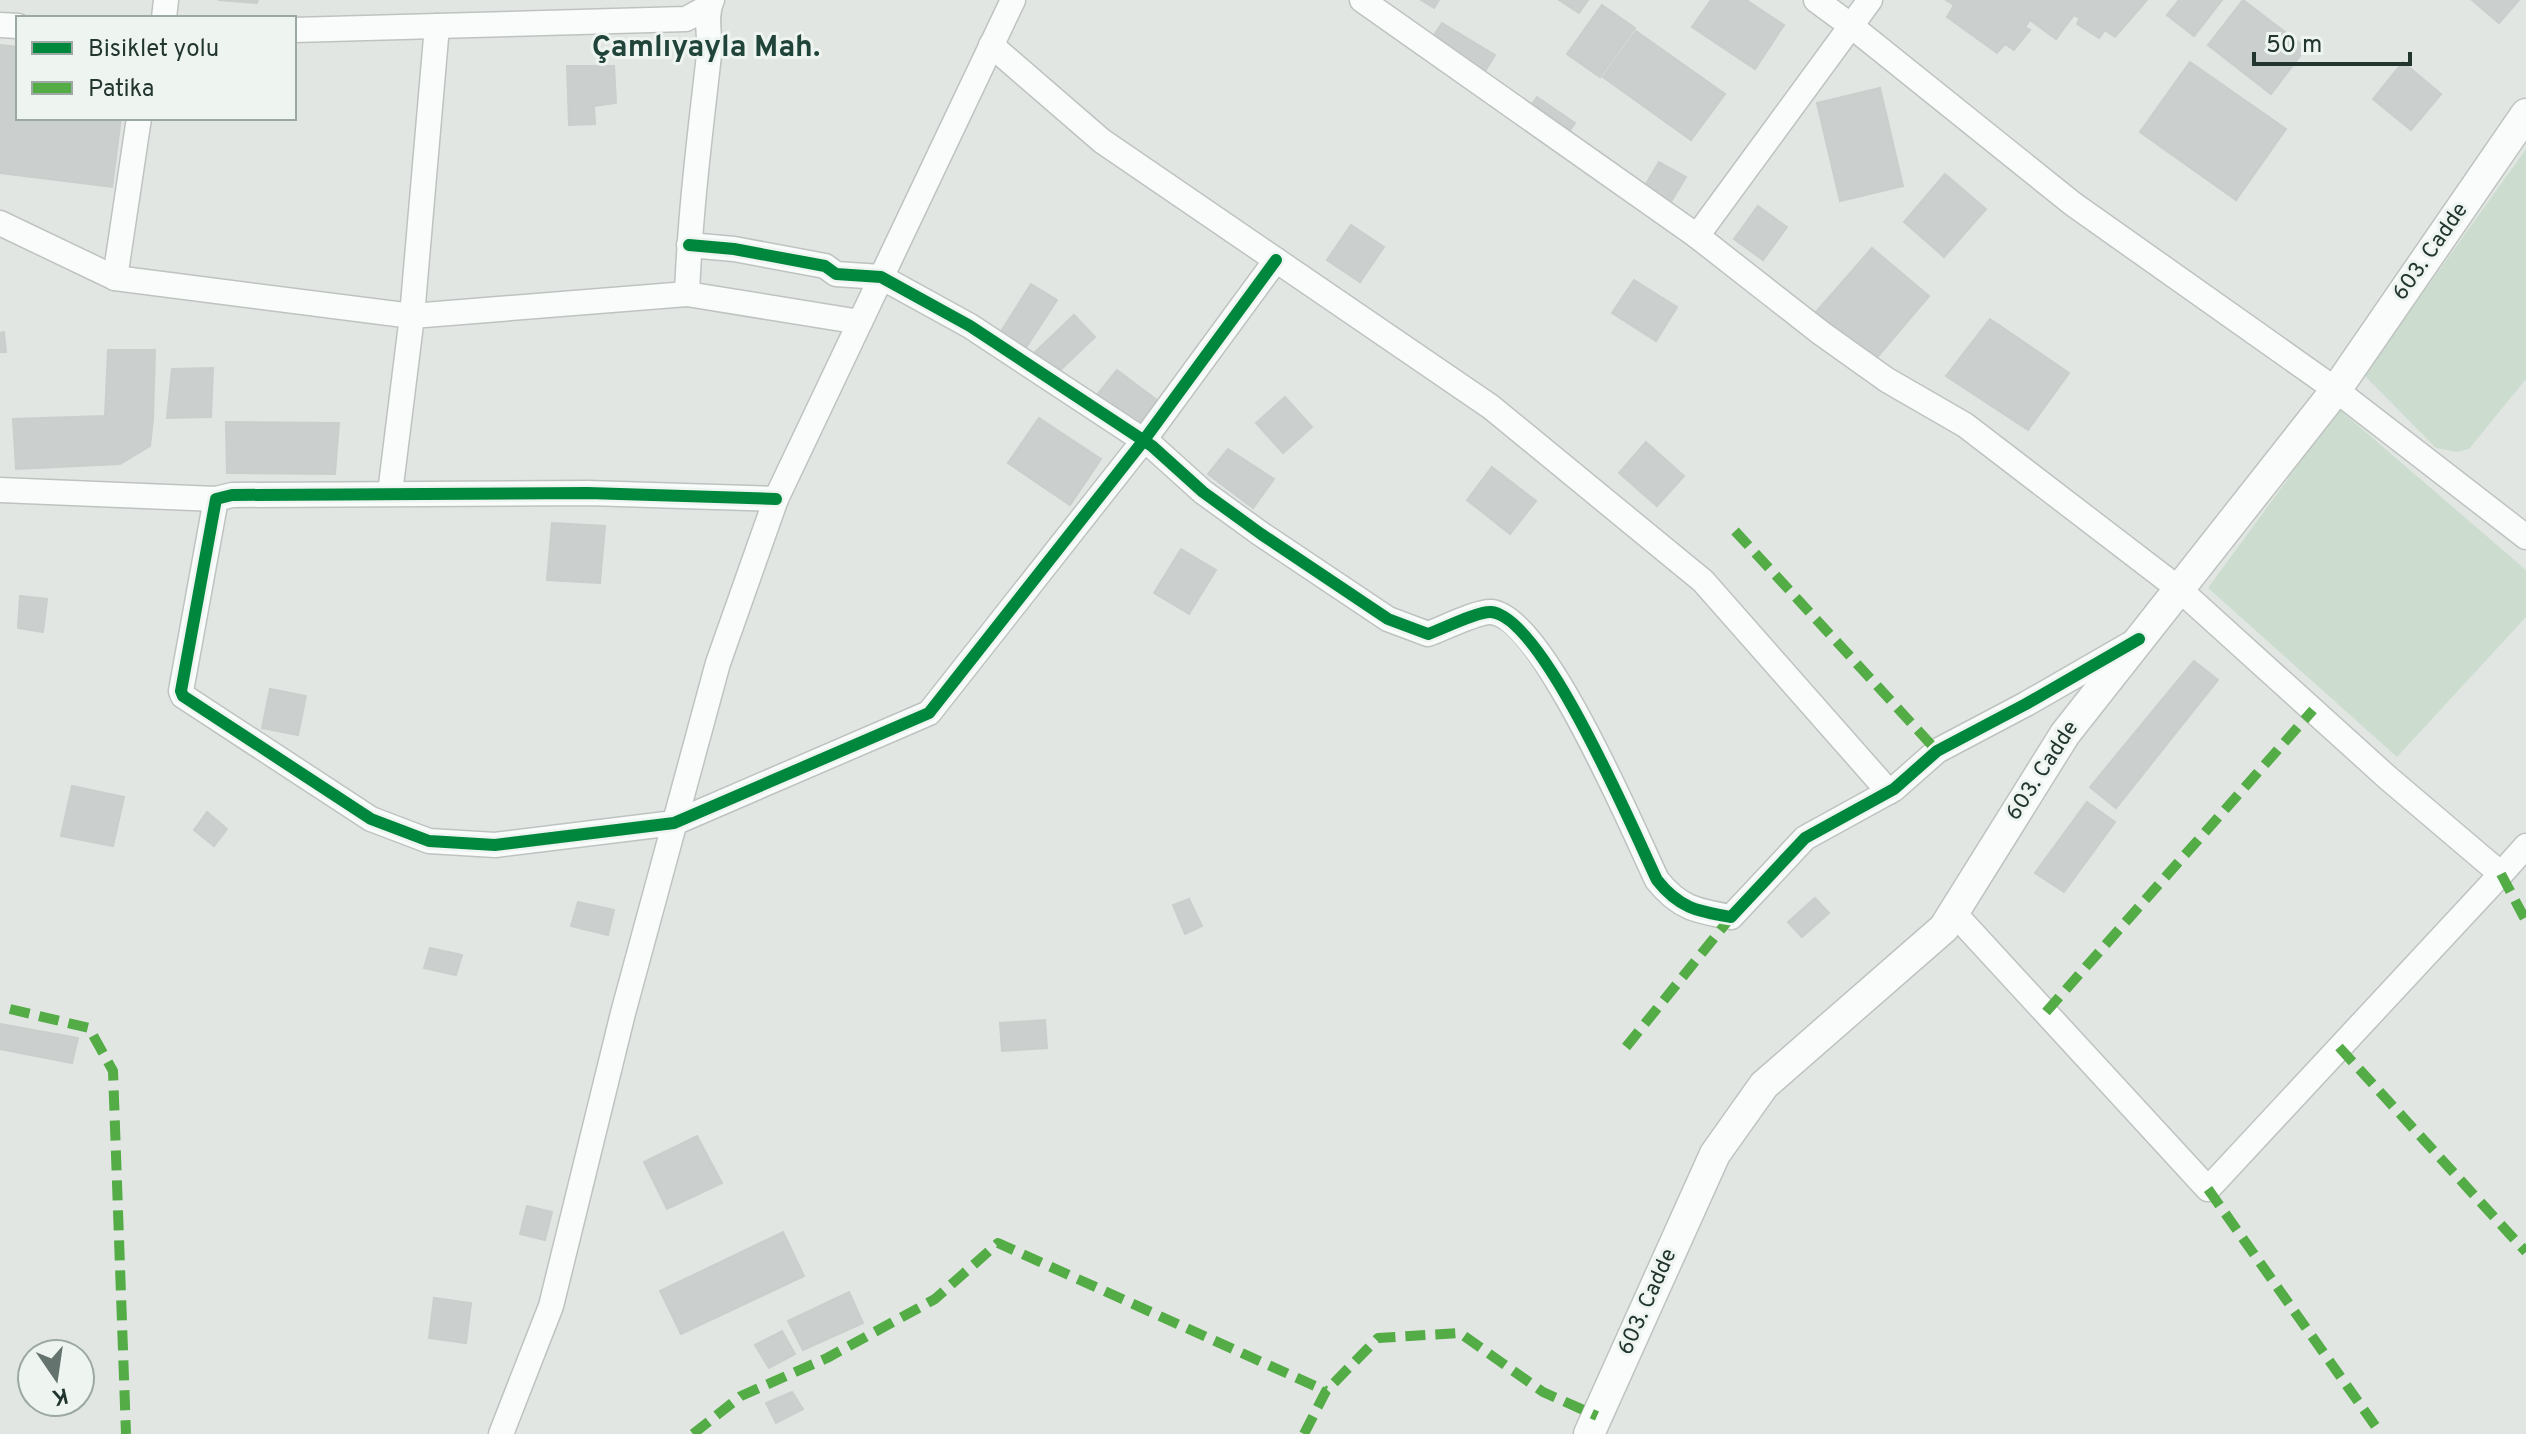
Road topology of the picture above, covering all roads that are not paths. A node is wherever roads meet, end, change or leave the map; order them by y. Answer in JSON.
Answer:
{"nodes":[{"id":1,"x":1013,"y":0,"type":"edge"},
{"id":2,"x":1362,"y":0,"type":"edge"},
{"id":3,"x":1816,"y":0,"type":"edge"},
{"id":4,"x":1870,"y":0,"type":"edge"},
{"id":5,"x":710,"y":2,"type":"edge"},
{"id":6,"x":1850,"y":25,"type":"junction"},
{"id":7,"x":437,"y":26,"type":"junction"},
{"id":8,"x":296,"y":30,"type":"edge"},
{"id":9,"x":991,"y":45,"type":"junction"},
{"id":10,"x":2526,"y":114,"type":"edge"},
{"id":11,"x":139,"y":120,"type":"edge"},
{"id":12,"x":0,"y":223,"type":"edge"},
{"id":13,"x":1697,"y":236,"type":"junction"},
{"id":14,"x":689,"y":245,"type":"junction"},
{"id":15,"x":1276,"y":260,"type":"junction"},
{"id":16,"x":881,"y":277,"type":"junction"},
{"id":17,"x":115,"y":278,"type":"junction"},
{"id":18,"x":687,"y":294,"type":"junction"},
{"id":19,"x":412,"y":316,"type":"junction"},
{"id":20,"x":860,"y":322,"type":"junction"},
{"id":21,"x":2336,"y":390,"type":"junction"},
{"id":22,"x":1144,"y":440,"type":"junction"},
{"id":23,"x":0,"y":490,"type":"edge"},
{"id":24,"x":390,"y":493,"type":"junction"},
{"id":25,"x":216,"y":499,"type":"junction"},
{"id":26,"x":776,"y":499,"type":"junction"},
{"id":27,"x":2526,"y":537,"type":"edge"},
{"id":28,"x":2179,"y":589,"type":"junction"},
{"id":29,"x":2139,"y":639,"type":"junction"},
{"id":30,"x":1889,"y":792,"type":"junction"},
{"id":31,"x":674,"y":823,"type":"junction"},
{"id":32,"x":2526,"y":846,"type":"edge"},
{"id":33,"x":2501,"y":874,"type":"junction"},
{"id":34,"x":1954,"y":913,"type":"junction"},
{"id":35,"x":501,"y":1434,"type":"edge"},
{"id":36,"x":1589,"y":1434,"type":"edge"}],
"edges":[{"from":1,"to":9,"type":"street"},
{"from":2,"to":13,"type":"street"},
{"from":3,"to":6,"type":"street"},
{"from":4,"to":6,"type":"street"},
{"from":5,"to":7,"type":"street"},
{"from":5,"to":14,"type":"street"},
{"from":6,"to":13,"type":"street"},
{"from":6,"to":21,"type":"street"},
{"from":7,"to":8,"type":"street"},
{"from":7,"to":19,"type":"street"},
{"from":9,"to":15,"type":"street"},
{"from":9,"to":16,"type":"street"},
{"from":10,"to":21,"type":"street","name":"603. Cadde"},
{"from":11,"to":17,"type":"street"},
{"from":12,"to":17,"type":"street"},
{"from":13,"to":28,"type":"street"},
{"from":14,"to":16,"type":"street"},
{"from":14,"to":18,"type":"street"},
{"from":15,"to":22,"type":"street"},
{"from":15,"to":30,"type":"street"},
{"from":16,"to":20,"type":"street"},
{"from":16,"to":22,"type":"street"},
{"from":17,"to":19,"type":"street"},
{"from":18,"to":19,"type":"street"},
{"from":18,"to":20,"type":"street"},
{"from":19,"to":24,"type":"street"},
{"from":20,"to":26,"type":"street"},
{"from":21,"to":27,"type":"street"},
{"from":21,"to":28,"type":"street","name":"603. Cadde"},
{"from":22,"to":30,"type":"street"},
{"from":22,"to":31,"type":"street"},
{"from":23,"to":25,"type":"street"},
{"from":24,"to":25,"type":"street"},
{"from":24,"to":26,"type":"street"},
{"from":25,"to":31,"type":"street"},
{"from":26,"to":31,"type":"street"},
{"from":28,"to":29,"type":"street","name":"603. Cadde"},
{"from":28,"to":33,"type":"street"},
{"from":29,"to":30,"type":"street"},
{"from":29,"to":34,"type":"street","name":"603. Cadde"},
{"from":31,"to":35,"type":"street"},
{"from":32,"to":33,"type":"street"},
{"from":33,"to":34,"type":"street"},
{"from":34,"to":36,"type":"street","name":"603. Cadde"}]}
